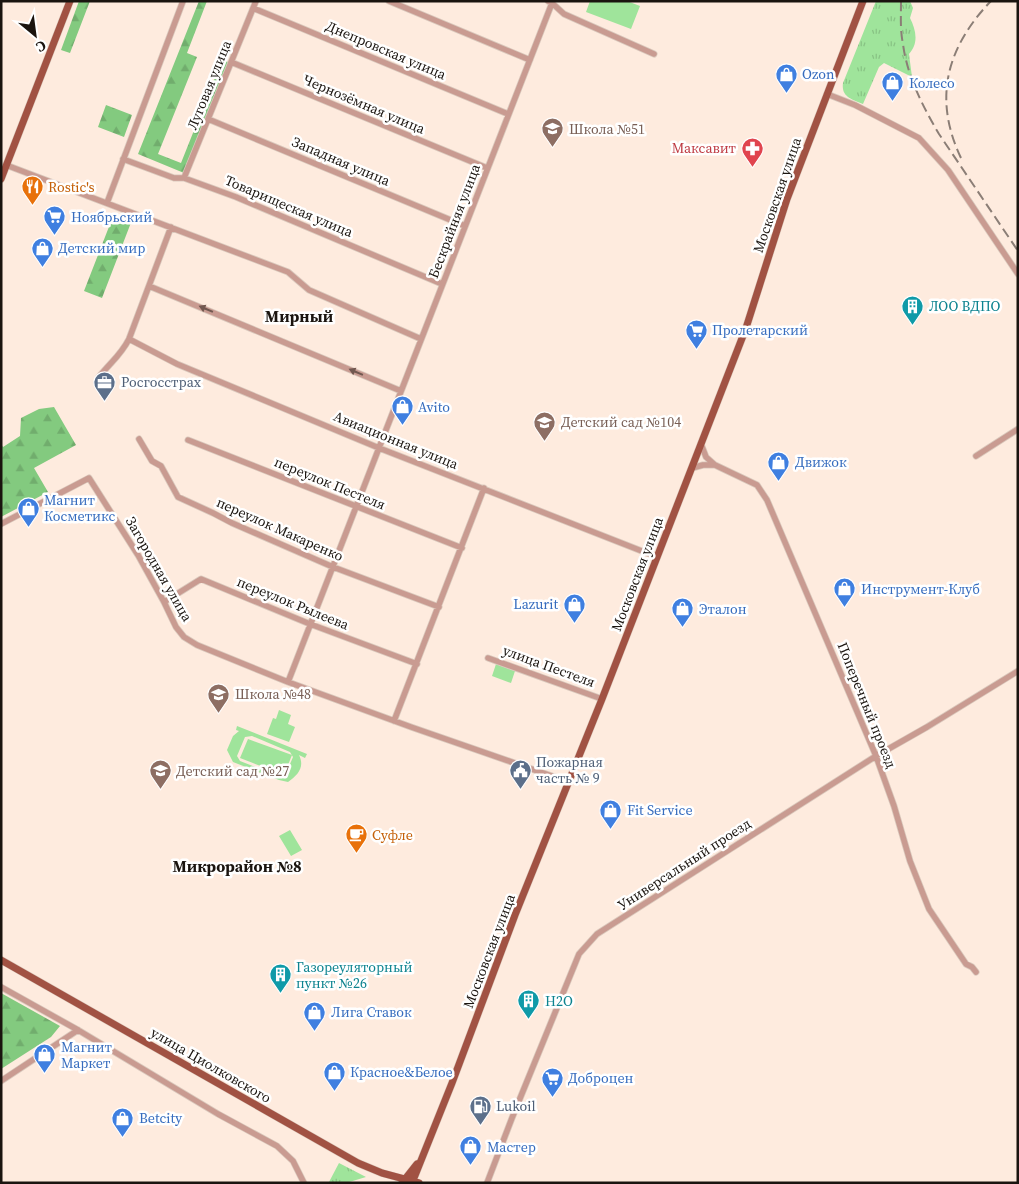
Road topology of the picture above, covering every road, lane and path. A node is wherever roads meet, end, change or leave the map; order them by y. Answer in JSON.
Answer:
{"nodes":[{"id":1,"x":70,"y":1,"type":"edge"},
{"id":2,"x":183,"y":1,"type":"edge"},
{"id":3,"x":256,"y":1,"type":"edge"},
{"id":4,"x":389,"y":1,"type":"edge"},
{"id":5,"x":863,"y":1,"type":"edge"},
{"id":6,"x":550,"y":2,"type":"edge"},
{"id":7,"x":253,"y":8,"type":"junction"},
{"id":8,"x":654,"y":54,"type":"dead end"},
{"id":9,"x":530,"y":60,"type":"junction"},
{"id":10,"x":231,"y":62,"type":"junction"},
{"id":11,"x":827,"y":94,"type":"junction"},
{"id":12,"x":508,"y":114,"type":"junction"},
{"id":13,"x":208,"y":119,"type":"junction"},
{"id":14,"x":123,"y":159,"type":"junction"},
{"id":15,"x":6,"y":166,"type":"junction"},
{"id":16,"x":487,"y":168,"type":"junction"},
{"id":17,"x":184,"y":178,"type":"junction"},
{"id":18,"x":1,"y":179,"type":"edge"},
{"id":19,"x":106,"y":203,"type":"junction"},
{"id":20,"x":465,"y":226,"type":"junction"},
{"id":21,"x":171,"y":227,"type":"junction"},
{"id":22,"x":1018,"y":274,"type":"edge"},
{"id":23,"x":442,"y":284,"type":"junction"},
{"id":24,"x":150,"y":286,"type":"junction"},
{"id":25,"x":421,"y":338,"type":"junction"},
{"id":26,"x":129,"y":340,"type":"junction"},
{"id":27,"x":98,"y":377,"type":"dead end"},
{"id":28,"x":401,"y":391,"type":"junction"},
{"id":29,"x":1018,"y":429,"type":"edge"},
{"id":30,"x":140,"y":439,"type":"dead end"},
{"id":31,"x":188,"y":440,"type":"dead end"},
{"id":32,"x":701,"y":444,"type":"junction"},
{"id":33,"x":379,"y":448,"type":"junction"},
{"id":34,"x":976,"y":456,"type":"dead end"},
{"id":35,"x":715,"y":465,"type":"junction"},
{"id":36,"x":692,"y":468,"type":"junction"},
{"id":37,"x":484,"y":488,"type":"junction"},
{"id":38,"x":356,"y":506,"type":"junction"},
{"id":39,"x":1,"y":524,"type":"edge"},
{"id":40,"x":462,"y":548,"type":"junction"},
{"id":41,"x":657,"y":557,"type":"junction"},
{"id":42,"x":333,"y":567,"type":"junction"},
{"id":43,"x":164,"y":602,"type":"junction"},
{"id":44,"x":439,"y":607,"type":"junction"},
{"id":45,"x":310,"y":624,"type":"junction"},
{"id":46,"x":488,"y":658,"type":"dead end"},
{"id":47,"x":417,"y":664,"type":"junction"},
{"id":48,"x":1018,"y":671,"type":"edge"},
{"id":49,"x":288,"y":682,"type":"junction"},
{"id":50,"x":602,"y":698,"type":"junction"},
{"id":51,"x":394,"y":721,"type":"junction"},
{"id":52,"x":876,"y":756,"type":"junction"},
{"id":53,"x":568,"y":782,"type":"junction"},
{"id":54,"x":1,"y":960,"type":"edge"},
{"id":55,"x":976,"y":972,"type":"dead end"},
{"id":56,"x":1,"y":987,"type":"edge"},
{"id":57,"x":78,"y":1030,"type":"junction"},
{"id":58,"x":1,"y":1081,"type":"edge"},
{"id":59,"x":410,"y":1181,"type":"edge"},
{"id":60,"x":304,"y":1183,"type":"edge"},
{"id":61,"x":487,"y":1183,"type":"edge"}],
"edges":[{"from":1,"to":15,"type":"main road"},
{"from":2,"to":14,"type":"street"},
{"from":3,"to":7,"type":"street","name":"Луговая улица"},
{"from":4,"to":9,"type":"street"},
{"from":5,"to":11,"type":"main road","name":"Московская улица"},
{"from":6,"to":8,"type":"street"},
{"from":6,"to":9,"type":"street","name":"Бескрайняя улица"},
{"from":7,"to":10,"type":"street","name":"Луговая улица"},
{"from":7,"to":12,"type":"street","name":"Днепровская улица"},
{"from":9,"to":12,"type":"street","name":"Бескрайняя улица"},
{"from":10,"to":13,"type":"street","name":"Луговая улица"},
{"from":10,"to":16,"type":"street","name":"Чернозёмная улица"},
{"from":11,"to":22,"type":"street"},
{"from":11,"to":32,"type":"main road","name":"Московская улица"},
{"from":12,"to":16,"type":"street","name":"Бескрайняя улица"},
{"from":13,"to":17,"type":"street","name":"Луговая улица"},
{"from":13,"to":20,"type":"street","name":"Западная улица"},
{"from":14,"to":17,"type":"street","name":"Товарищеская улица"},
{"from":14,"to":19,"type":"street"},
{"from":15,"to":18,"type":"main road"},
{"from":15,"to":19,"type":"street"},
{"from":16,"to":20,"type":"street","name":"Бескрайняя улица"},
{"from":17,"to":23,"type":"street","name":"Товарищеская улица"},
{"from":19,"to":21,"type":"street"},
{"from":20,"to":23,"type":"street","name":"Бескрайняя улица"},
{"from":21,"to":24,"type":"street"},
{"from":21,"to":25,"type":"street"},
{"from":23,"to":25,"type":"street","name":"Бескрайняя улица"},
{"from":24,"to":26,"type":"street"},
{"from":28,"to":24,"type":"street","one_way":true},
{"from":25,"to":28,"type":"street","name":"Бескрайняя улица"},
{"from":26,"to":27,"type":"street"},
{"from":26,"to":33,"type":"street","name":"Авиационная улица"},
{"from":28,"to":33,"type":"street","name":"Бескрайняя улица"},
{"from":29,"to":34,"type":"street"},
{"from":30,"to":42,"type":"street","name":"переулок Макаренко"},
{"from":31,"to":38,"type":"street","name":"переулок Пестеля"},
{"from":32,"to":35,"type":"street"},
{"from":32,"to":36,"type":"main road","name":"Московская улица"},
{"from":33,"to":37,"type":"street","name":"Авиационная улица"},
{"from":33,"to":38,"type":"street","name":"Бескрайняя улица"},
{"from":35,"to":36,"type":"street"},
{"from":35,"to":52,"type":"street","name":"Поперечный проезд"},
{"from":36,"to":41,"type":"main road","name":"Московская улица"},
{"from":37,"to":40,"type":"street"},
{"from":37,"to":41,"type":"street","name":"Авиационная улица"},
{"from":38,"to":40,"type":"street","name":"переулок Пестеля"},
{"from":38,"to":42,"type":"street","name":"Бескрайняя улица"},
{"from":39,"to":43,"type":"street","name":"Загородная улица"},
{"from":40,"to":44,"type":"street"},
{"from":41,"to":50,"type":"main road","name":"Московская улица"},
{"from":42,"to":44,"type":"street","name":"переулок Макаренко"},
{"from":42,"to":45,"type":"street","name":"Бескрайняя улица"},
{"from":43,"to":45,"type":"street","name":"переулок Рылеева"},
{"from":43,"to":49,"type":"street","name":"Загородная улица"},
{"from":44,"to":47,"type":"street"},
{"from":45,"to":47,"type":"street","name":"переулок Рылеева"},
{"from":45,"to":49,"type":"street","name":"Бескрайняя улица"},
{"from":46,"to":50,"type":"street","name":"улица Пестеля"},
{"from":47,"to":51,"type":"street"},
{"from":48,"to":52,"type":"street","name":"Универсальный проезд"},
{"from":49,"to":51,"type":"street","name":"Загородная улица"},
{"from":50,"to":53,"type":"main road","name":"Московская улица"},
{"from":51,"to":53,"type":"street","name":"Загородная улица"},
{"from":52,"to":55,"type":"street","name":"Поперечный проезд"},
{"from":52,"to":61,"type":"street","name":"Универсальный проезд"},
{"from":53,"to":59,"type":"main road","name":"Московская улица"},
{"from":54,"to":59,"type":"main road","name":"улица Циолковского"},
{"from":56,"to":57,"type":"street"},
{"from":57,"to":58,"type":"street"},
{"from":57,"to":60,"type":"street"}]}
